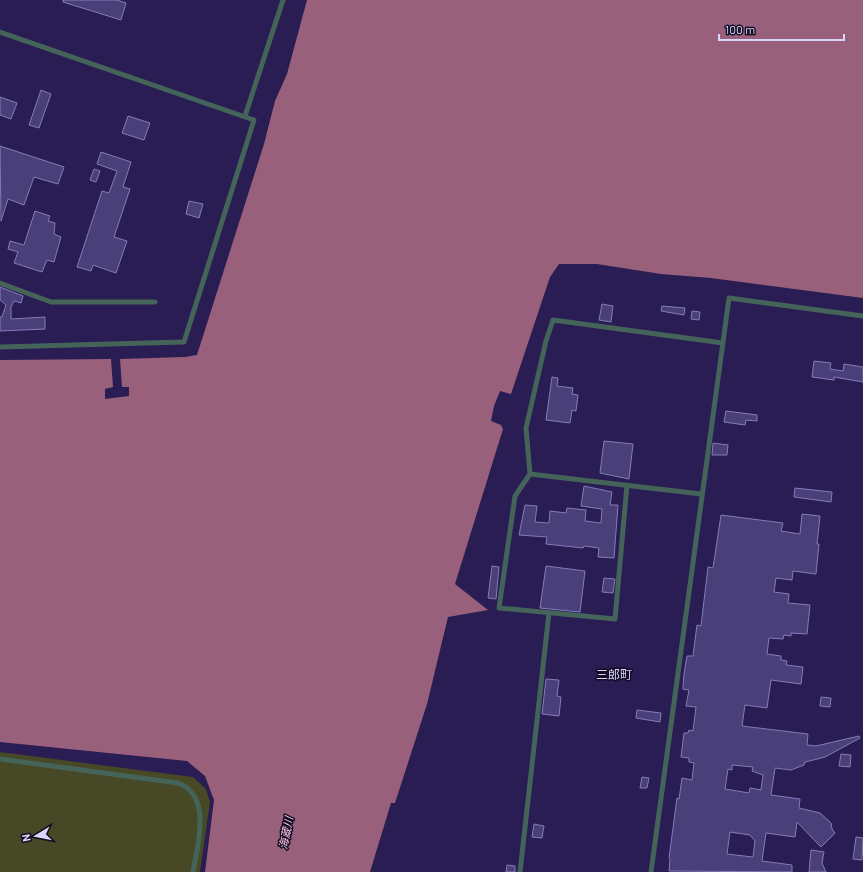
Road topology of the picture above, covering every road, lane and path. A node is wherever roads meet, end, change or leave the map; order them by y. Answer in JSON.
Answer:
{"nodes":[{"id":1,"x":283,"y":0,"type":"edge"},
{"id":2,"x":0,"y":32,"type":"edge"},
{"id":3,"x":246,"y":116,"type":"junction"},
{"id":4,"x":0,"y":283,"type":"edge"},
{"id":5,"x":155,"y":302,"type":"dead end"},
{"id":6,"x":863,"y":316,"type":"edge"},
{"id":7,"x":723,"y":343,"type":"junction"},
{"id":8,"x":0,"y":347,"type":"edge"},
{"id":9,"x":530,"y":474,"type":"junction"},
{"id":10,"x":627,"y":485,"type":"junction"},
{"id":11,"x":702,"y":494,"type":"junction"},
{"id":12,"x":549,"y":614,"type":"junction"},
{"id":13,"x":0,"y":759,"type":"edge"},
{"id":14,"x":193,"y":872,"type":"edge"},
{"id":15,"x":520,"y":872,"type":"edge"},
{"id":16,"x":651,"y":872,"type":"edge"}],
"edges":[{"from":1,"to":3,"type":"lane"},
{"from":2,"to":3,"type":"lane"},
{"from":3,"to":8,"type":"lane"},
{"from":4,"to":5,"type":"lane"},
{"from":6,"to":7,"type":"lane"},
{"from":7,"to":9,"type":"lane"},
{"from":7,"to":11,"type":"lane"},
{"from":9,"to":10,"type":"lane"},
{"from":9,"to":12,"type":"lane"},
{"from":10,"to":11,"type":"lane"},
{"from":10,"to":12,"type":"lane"},
{"from":11,"to":16,"type":"lane"},
{"from":12,"to":15,"type":"lane"},
{"from":13,"to":14,"type":"lane"}]}
